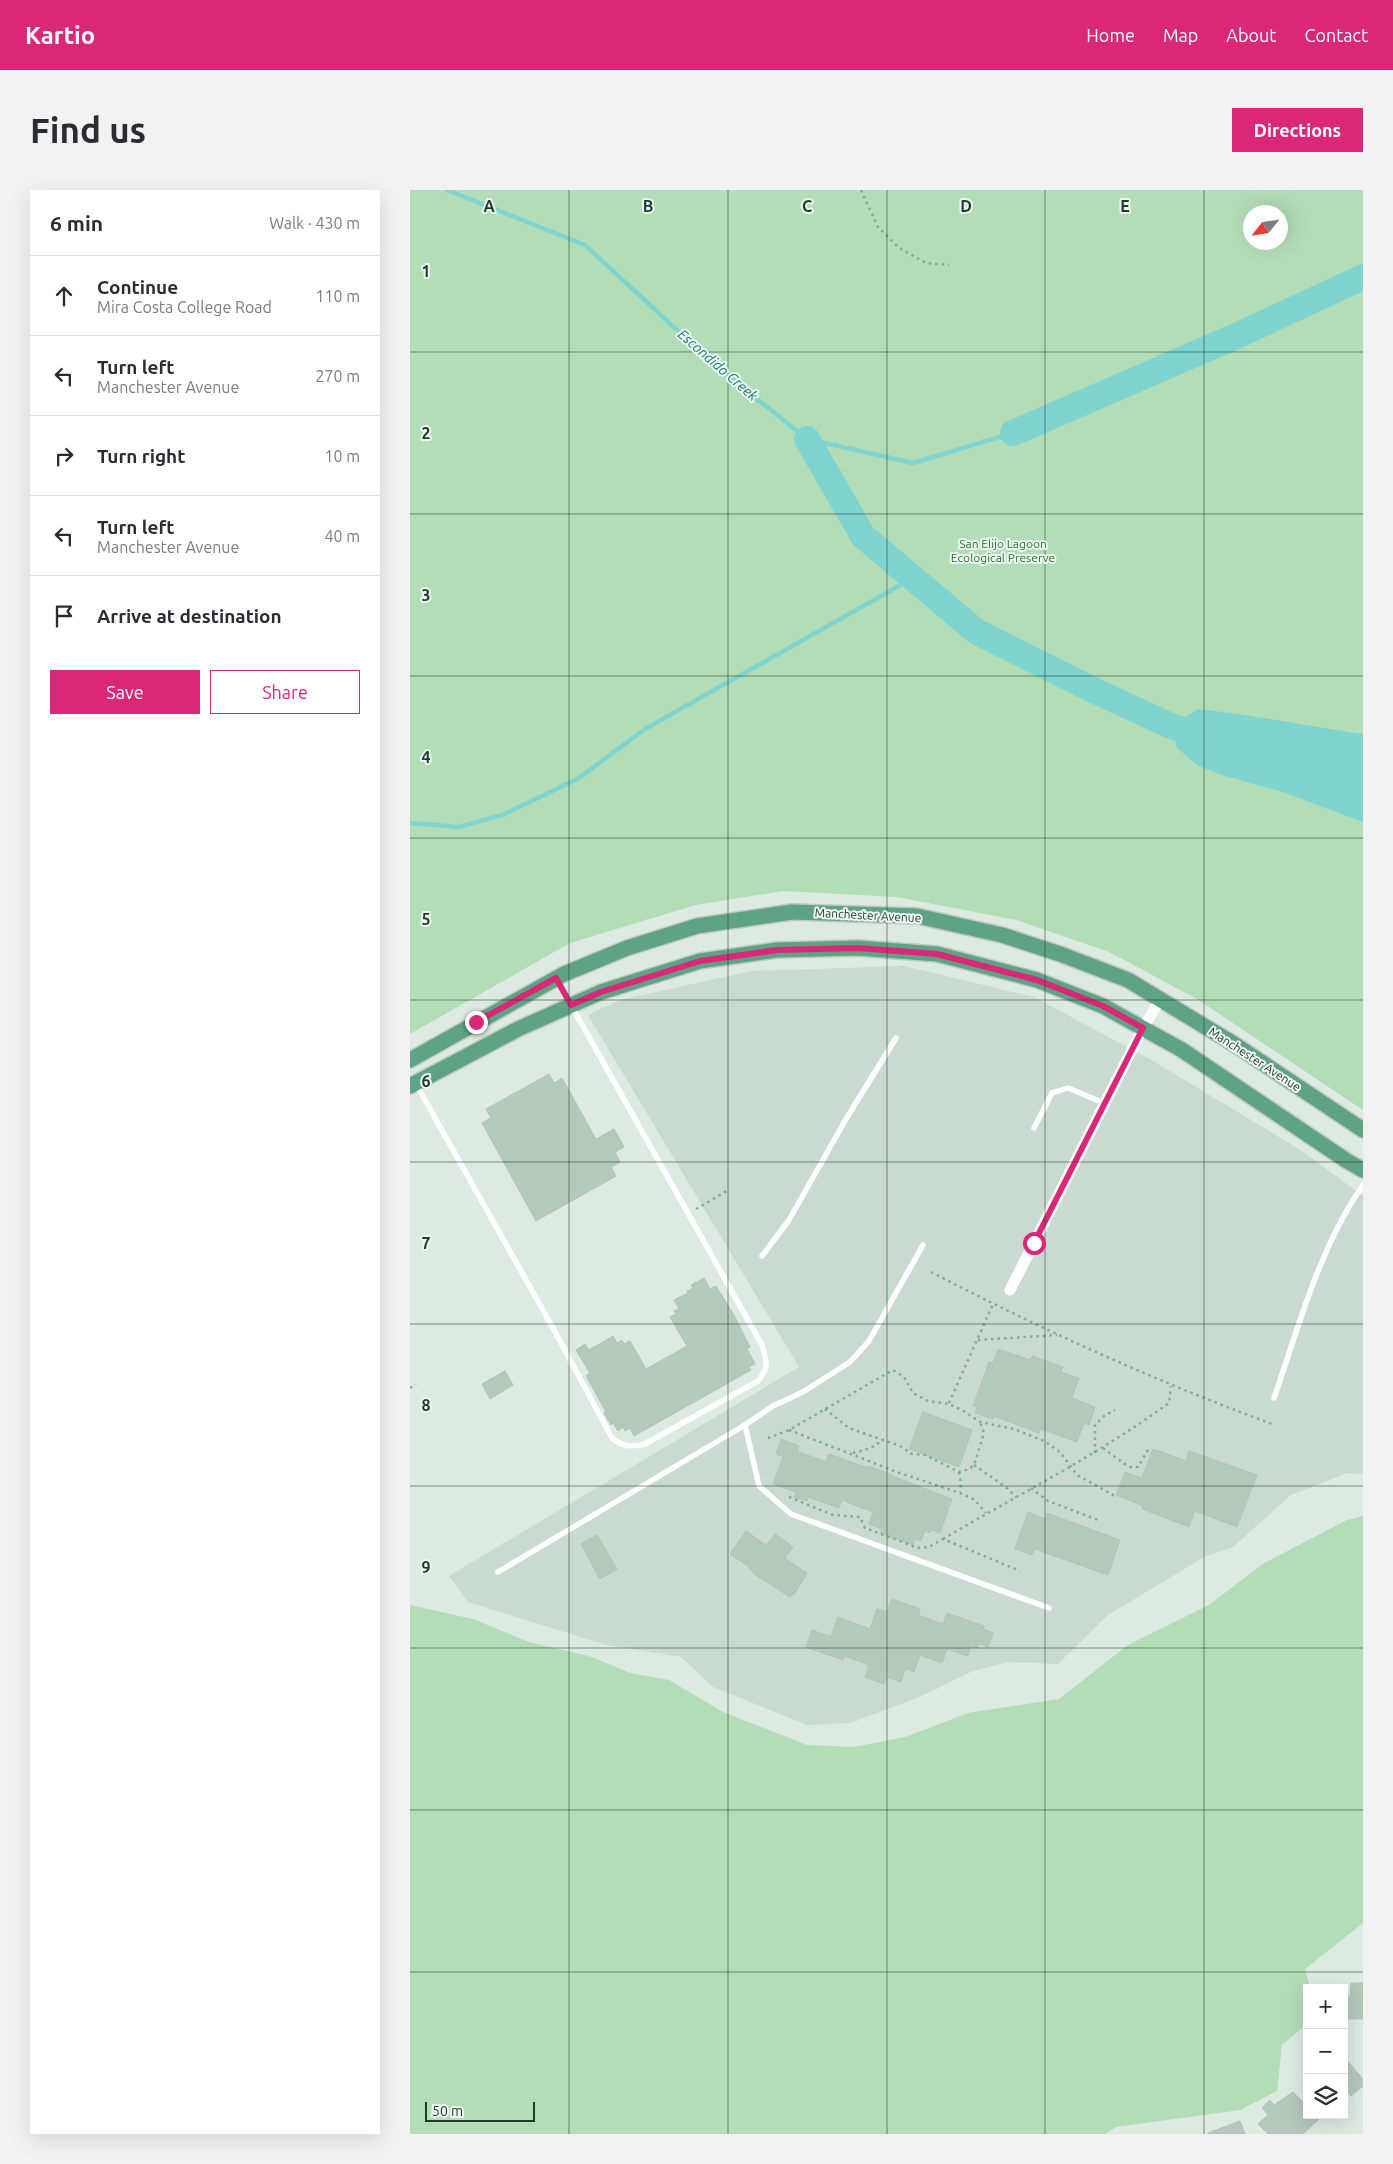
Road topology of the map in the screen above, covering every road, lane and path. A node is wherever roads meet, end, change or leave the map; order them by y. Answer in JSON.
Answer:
{"nodes":[{"id":1,"x":861,"y":190,"type":"edge"},
{"id":2,"x":949,"y":265,"type":"dead end"},
{"id":3,"x":556,"y":978,"type":"junction"},
{"id":4,"x":1160,"y":1000,"type":"junction"},
{"id":5,"x":571,"y":1005,"type":"junction"},
{"id":6,"x":1143,"y":1028,"type":"junction"},
{"id":7,"x":896,"y":1038,"type":"dead end"},
{"id":8,"x":410,"y":1060,"type":"edge"},
{"id":9,"x":413,"y":1085,"type":"edge"},
{"id":10,"x":1104,"y":1104,"type":"junction"},
{"id":11,"x":1034,"y":1128,"type":"dead end"},
{"id":12,"x":1363,"y":1130,"type":"edge"},
{"id":13,"x":1363,"y":1170,"type":"edge"},
{"id":14,"x":1363,"y":1185,"type":"edge"},
{"id":15,"x":727,"y":1191,"type":"dead end"},
{"id":16,"x":688,"y":1213,"type":"junction"},
{"id":17,"x":922,"y":1245,"type":"dead end"},
{"id":18,"x":762,"y":1256,"type":"dead end"},
{"id":19,"x":931,"y":1272,"type":"dead end"},
{"id":20,"x":1010,"y":1290,"type":"dead end"},
{"id":21,"x":993,"y":1304,"type":"junction"},
{"id":22,"x":1058,"y":1335,"type":"junction"},
{"id":23,"x":977,"y":1340,"type":"junction"},
{"id":24,"x":416,"y":1385,"type":"dead end"},
{"id":25,"x":1171,"y":1386,"type":"junction"},
{"id":26,"x":410,"y":1388,"type":"edge"},
{"id":27,"x":1274,"y":1398,"type":"dead end"},
{"id":28,"x":948,"y":1404,"type":"junction"},
{"id":29,"x":825,"y":1409,"type":"junction"},
{"id":30,"x":1116,"y":1410,"type":"dead end"},
{"id":31,"x":980,"y":1422,"type":"junction"},
{"id":32,"x":745,"y":1425,"type":"junction"},
{"id":33,"x":1275,"y":1425,"type":"dead end"},
{"id":34,"x":789,"y":1430,"type":"junction"},
{"id":35,"x":768,"y":1438,"type":"dead end"},
{"id":36,"x":884,"y":1440,"type":"junction"},
{"id":37,"x":1103,"y":1448,"type":"junction"},
{"id":38,"x":1149,"y":1448,"type":"dead end"},
{"id":39,"x":1095,"y":1452,"type":"junction"},
{"id":40,"x":852,"y":1453,"type":"junction"},
{"id":41,"x":974,"y":1465,"type":"junction"},
{"id":42,"x":1069,"y":1467,"type":"junction"},
{"id":43,"x":959,"y":1472,"type":"junction"},
{"id":44,"x":1031,"y":1488,"type":"junction"},
{"id":45,"x":960,"y":1493,"type":"junction"},
{"id":46,"x":790,"y":1497,"type":"dead end"},
{"id":47,"x":1016,"y":1497,"type":"junction"},
{"id":48,"x":1117,"y":1497,"type":"dead end"},
{"id":49,"x":986,"y":1513,"type":"junction"},
{"id":50,"x":1098,"y":1520,"type":"dead end"},
{"id":51,"x":943,"y":1538,"type":"junction"},
{"id":52,"x":1020,"y":1571,"type":"dead end"},
{"id":53,"x":498,"y":1572,"type":"dead end"},
{"id":54,"x":1049,"y":1608,"type":"dead end"}],
"edges":[{"from":1,"to":2,"type":"path"},
{"from":3,"to":4,"type":"main road","name":"Manchester Avenue"},
{"from":3,"to":5,"type":"lane"},
{"from":3,"to":8,"type":"main road","name":"Manchester Avenue"},
{"from":4,"to":6,"type":"street"},
{"from":4,"to":12,"type":"main road","name":"Manchester Avenue"},
{"from":5,"to":6,"type":"main road"},
{"from":5,"to":9,"type":"main road"},
{"from":5,"to":16,"type":"lane"},
{"from":6,"to":10,"type":"street"},
{"from":6,"to":13,"type":"main road"},
{"from":7,"to":18,"type":"lane"},
{"from":9,"to":16,"type":"lane"},
{"from":10,"to":11,"type":"lane"},
{"from":10,"to":20,"type":"street"},
{"from":14,"to":27,"type":"lane"},
{"from":15,"to":16,"type":"path"},
{"from":17,"to":32,"type":"lane"},
{"from":19,"to":21,"type":"path"},
{"from":21,"to":22,"type":"path"},
{"from":21,"to":23,"type":"path"},
{"from":22,"to":23,"type":"path"},
{"from":22,"to":25,"type":"path"},
{"from":23,"to":28,"type":"path"},
{"from":24,"to":26,"type":"path"},
{"from":25,"to":33,"type":"path"},
{"from":25,"to":37,"type":"path"},
{"from":28,"to":29,"type":"path"},
{"from":28,"to":31,"type":"path"},
{"from":29,"to":34,"type":"path"},
{"from":29,"to":36,"type":"path"},
{"from":30,"to":39,"type":"path"},
{"from":31,"to":41,"type":"path"},
{"from":31,"to":42,"type":"path"},
{"from":32,"to":53,"type":"lane"},
{"from":32,"to":54,"type":"lane"},
{"from":34,"to":35,"type":"path"},
{"from":34,"to":40,"type":"path"},
{"from":36,"to":40,"type":"path"},
{"from":36,"to":43,"type":"path"},
{"from":37,"to":38,"type":"path"},
{"from":37,"to":39,"type":"path"},
{"from":39,"to":42,"type":"path"},
{"from":40,"to":45,"type":"path"},
{"from":41,"to":43,"type":"path"},
{"from":41,"to":47,"type":"path"},
{"from":42,"to":44,"type":"path"},
{"from":42,"to":48,"type":"path"},
{"from":43,"to":45,"type":"path"},
{"from":44,"to":47,"type":"path"},
{"from":44,"to":50,"type":"path"},
{"from":45,"to":49,"type":"path"},
{"from":46,"to":51,"type":"path"},
{"from":47,"to":49,"type":"path"},
{"from":49,"to":51,"type":"path"},
{"from":51,"to":52,"type":"path"}]}
